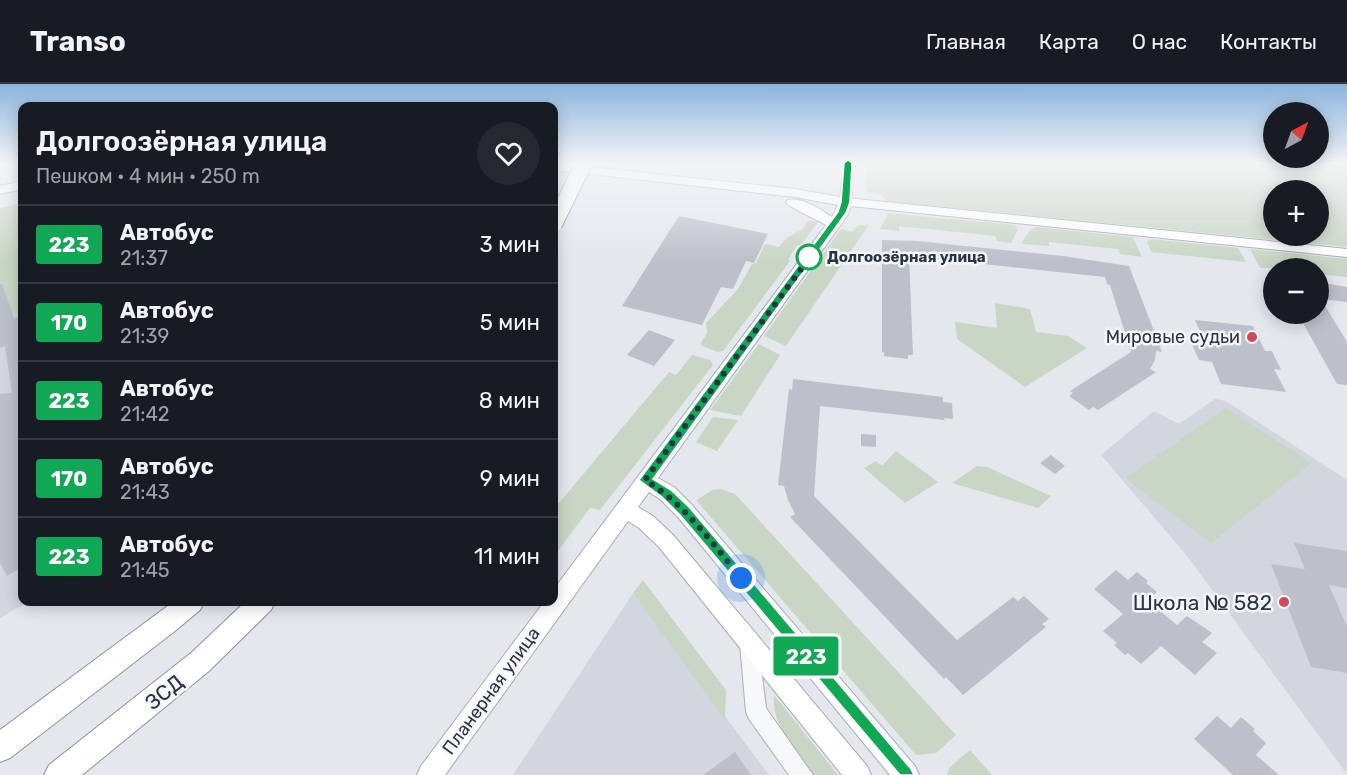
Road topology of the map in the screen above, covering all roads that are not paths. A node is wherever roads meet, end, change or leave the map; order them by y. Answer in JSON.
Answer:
{"nodes":[{"id":1,"x":568,"y":195,"type":"edge"},
{"id":2,"x":727,"y":195,"type":"edge"},
{"id":3,"x":801,"y":195,"type":"edge"},
{"id":4,"x":846,"y":195,"type":"edge"},
{"id":5,"x":846,"y":202,"type":"junction"},
{"id":6,"x":793,"y":203,"type":"junction"},
{"id":7,"x":558,"y":216,"type":"edge"},
{"id":8,"x":834,"y":224,"type":"junction"},
{"id":9,"x":1347,"y":253,"type":"edge"},
{"id":10,"x":645,"y":480,"type":"junction"},
{"id":11,"x":624,"y":509,"type":"junction"},
{"id":12,"x":558,"y":599,"type":"edge"},
{"id":13,"x":186,"y":606,"type":"edge"},
{"id":14,"x":258,"y":606,"type":"edge"},
{"id":15,"x":553,"y":606,"type":"edge"},
{"id":16,"x":748,"y":644,"type":"junction"},
{"id":17,"x":0,"y":748,"type":"edge"},
{"id":18,"x":59,"y":775,"type":"edge"},
{"id":19,"x":430,"y":775,"type":"edge"},
{"id":20,"x":802,"y":775,"type":"edge"},
{"id":21,"x":858,"y":775,"type":"edge"},
{"id":22,"x":906,"y":775,"type":"edge"}],
"edges":[{"from":1,"to":7,"type":"highway","bridge":true},
{"from":2,"to":6,"type":"main road"},
{"from":3,"to":5,"type":"main road"},
{"from":4,"to":5,"type":"street","name":"Планерная улица"},
{"from":5,"to":6,"type":"main road"},
{"from":5,"to":8,"type":"main road","name":"Планерная улица"},
{"from":5,"to":9,"type":"main road"},
{"from":6,"to":8,"type":"main road"},
{"from":8,"to":10,"type":"main road","name":"Планерная улица"},
{"from":10,"to":11,"type":"main road","name":"Планерная улица"},
{"from":10,"to":22,"type":"main road"},
{"from":11,"to":12,"type":"main road","name":"Планерная улица"},
{"from":11,"to":16,"type":"main road"},
{"from":13,"to":17,"type":"highway"},
{"from":14,"to":18,"type":"highway","name":"ЗСД"},
{"from":15,"to":19,"type":"main road","name":"Планерная улица"},
{"from":16,"to":20,"type":"street"},
{"from":16,"to":21,"type":"main road"}]}
